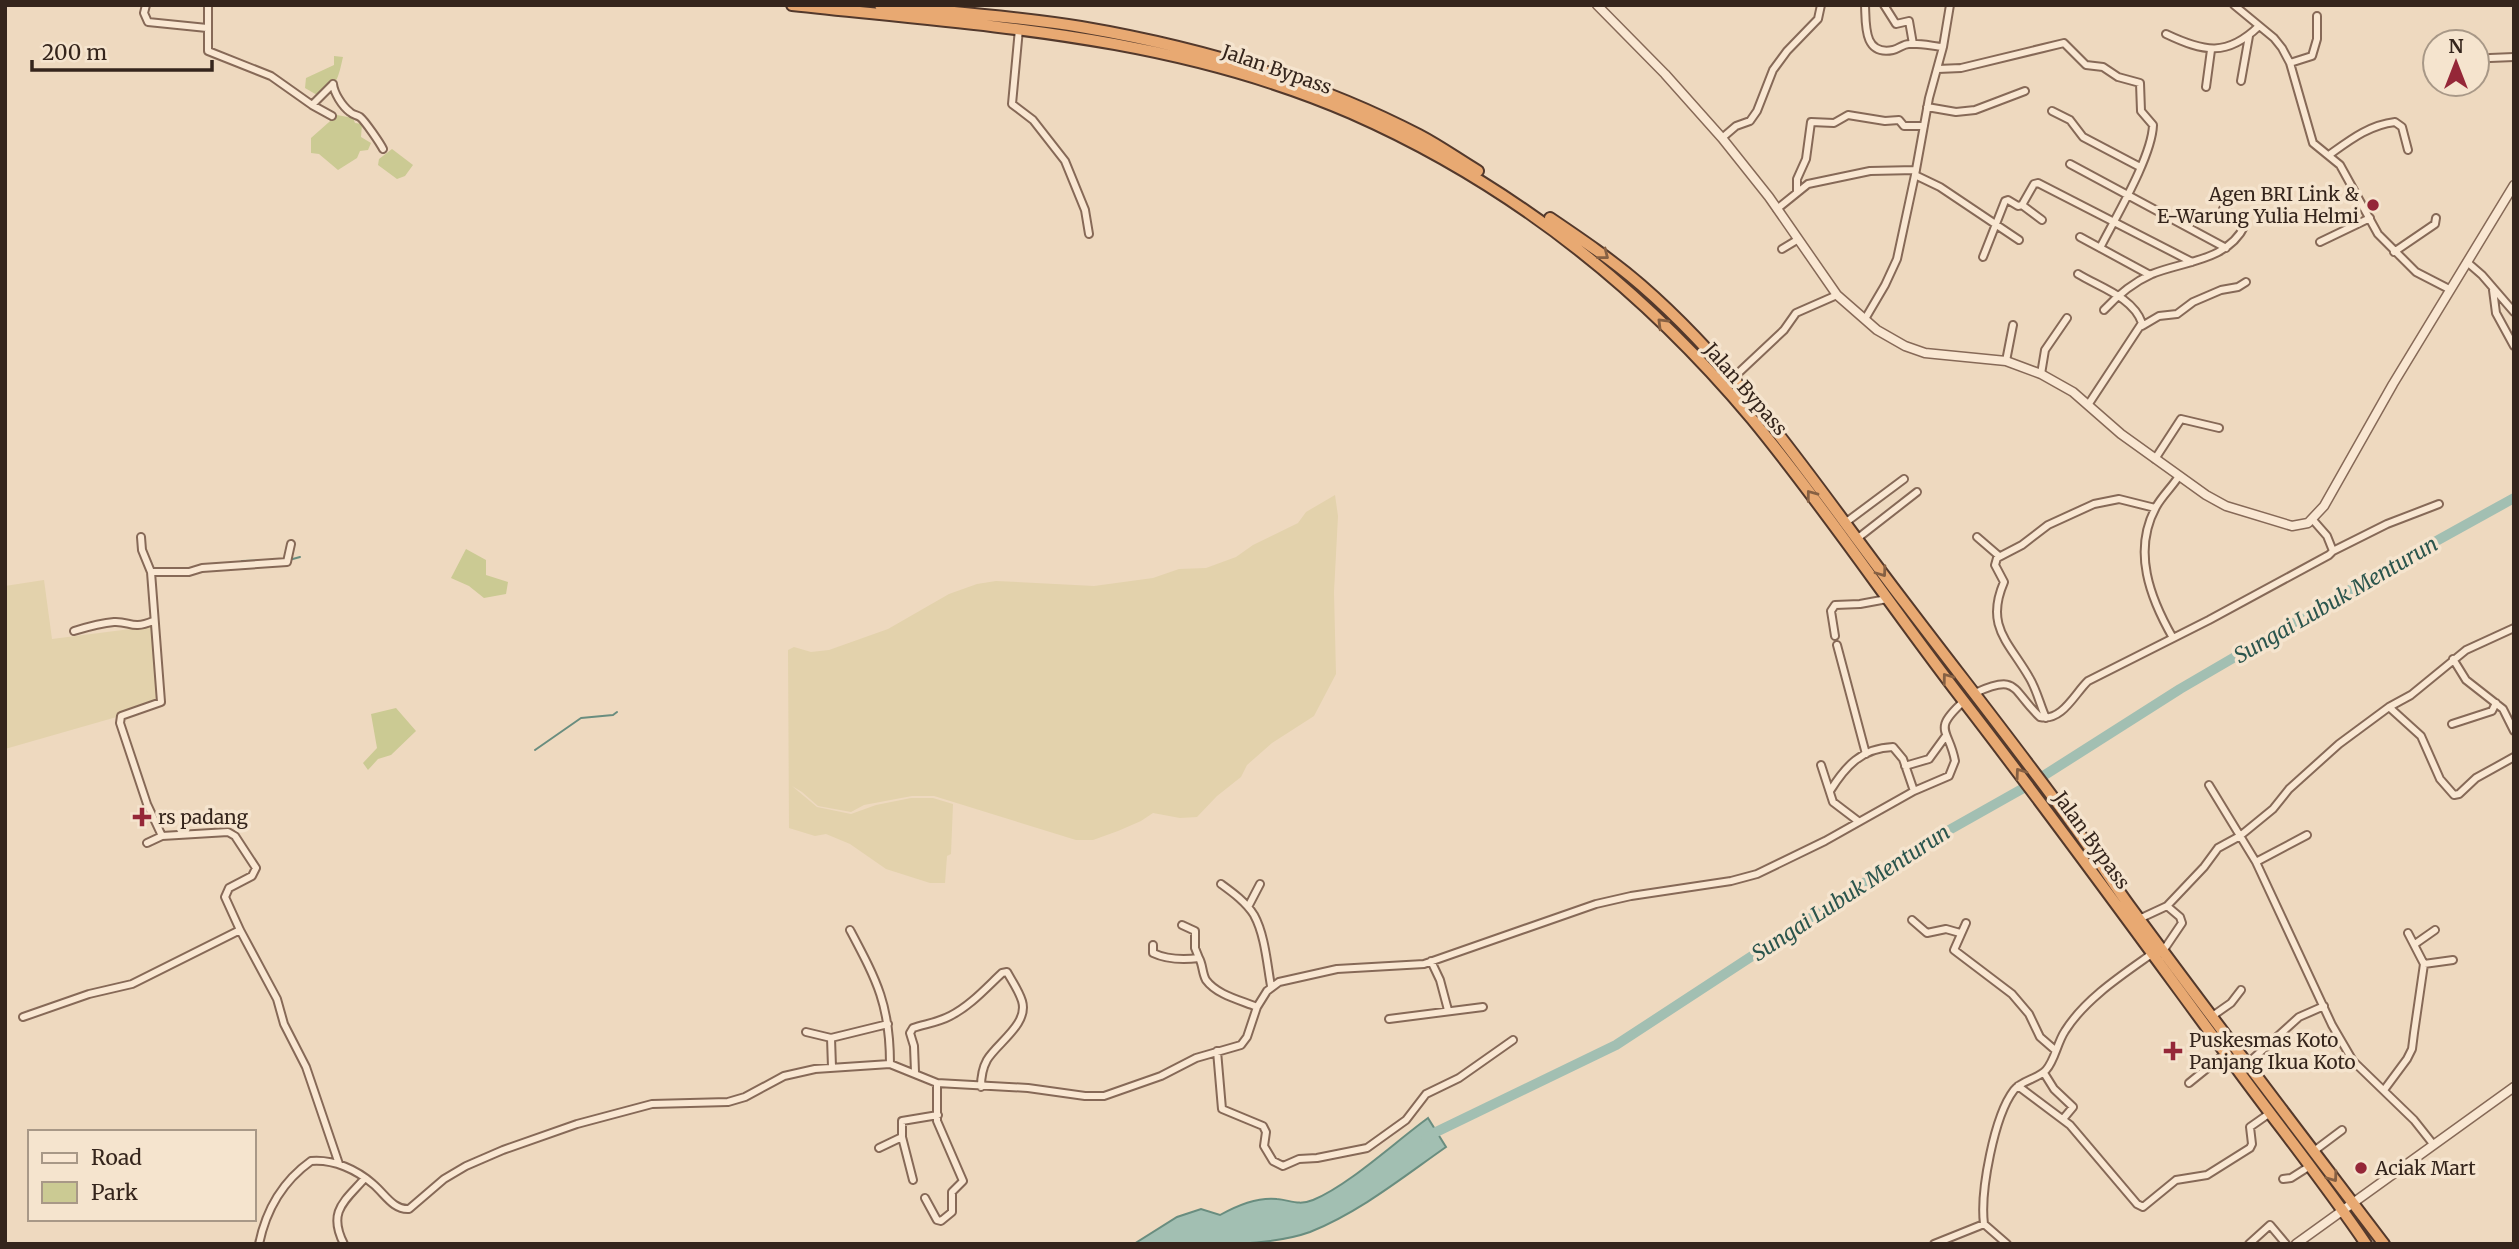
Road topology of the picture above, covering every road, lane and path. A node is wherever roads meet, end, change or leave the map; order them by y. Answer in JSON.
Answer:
{"nodes":[{"id":1,"x":146,"y":5,"type":"edge"},
{"id":2,"x":208,"y":5,"type":"edge"},
{"id":3,"x":792,"y":5,"type":"edge"},
{"id":4,"x":880,"y":5,"type":"edge"},
{"id":5,"x":1597,"y":5,"type":"edge"},
{"id":6,"x":1821,"y":5,"type":"edge"},
{"id":7,"x":1866,"y":5,"type":"edge"},
{"id":8,"x":1884,"y":5,"type":"edge"},
{"id":9,"x":1950,"y":5,"type":"edge"},
{"id":10,"x":2235,"y":6,"type":"edge"},
{"id":11,"x":942,"y":16,"type":"junction"},
{"id":12,"x":2317,"y":16,"type":"dead end"},
{"id":13,"x":2259,"y":26,"type":"junction"},
{"id":14,"x":207,"y":28,"type":"junction"},
{"id":15,"x":1019,"y":29,"type":"junction"},
{"id":16,"x":2166,"y":34,"type":"dead end"},
{"id":17,"x":2249,"y":36,"type":"junction"},
{"id":18,"x":1913,"y":44,"type":"junction"},
{"id":19,"x":1943,"y":47,"type":"junction"},
{"id":20,"x":2211,"y":50,"type":"junction"},
{"id":21,"x":2514,"y":57,"type":"edge"},
{"id":22,"x":2491,"y":58,"type":"edge"},
{"id":23,"x":2290,"y":63,"type":"junction"},
{"id":24,"x":1938,"y":69,"type":"junction"},
{"id":25,"x":2241,"y":81,"type":"dead end"},
{"id":26,"x":2206,"y":87,"type":"dead end"},
{"id":27,"x":2025,"y":91,"type":"dead end"},
{"id":28,"x":312,"y":105,"type":"junction"},
{"id":29,"x":1927,"y":107,"type":"junction"},
{"id":30,"x":2052,"y":111,"type":"dead end"},
{"id":31,"x":332,"y":116,"type":"dead end"},
{"id":32,"x":1924,"y":127,"type":"junction"},
{"id":33,"x":1722,"y":138,"type":"junction"},
{"id":34,"x":383,"y":149,"type":"dead end"},
{"id":35,"x":2408,"y":150,"type":"dead end"},
{"id":36,"x":2329,"y":155,"type":"junction"},
{"id":37,"x":2070,"y":164,"type":"dead end"},
{"id":38,"x":2140,"y":167,"type":"junction"},
{"id":39,"x":1916,"y":173,"type":"junction"},
{"id":40,"x":2514,"y":185,"type":"edge"},
{"id":41,"x":1797,"y":191,"type":"junction"},
{"id":42,"x":2126,"y":195,"type":"junction"},
{"id":43,"x":2022,"y":205,"type":"junction"},
{"id":44,"x":1777,"y":209,"type":"junction"},
{"id":45,"x":2223,"y":209,"type":"dead end"},
{"id":46,"x":2370,"y":218,"type":"junction"},
{"id":47,"x":2436,"y":218,"type":"dead end"},
{"id":48,"x":2042,"y":220,"type":"dead end"},
{"id":49,"x":2113,"y":220,"type":"junction"},
{"id":50,"x":1996,"y":224,"type":"junction"},
{"id":51,"x":1089,"y":234,"type":"dead end"},
{"id":52,"x":2080,"y":237,"type":"dead end"},
{"id":53,"x":1797,"y":240,"type":"junction"},
{"id":54,"x":2020,"y":240,"type":"dead end"},
{"id":55,"x":2320,"y":242,"type":"dead end"},
{"id":56,"x":2100,"y":248,"type":"junction"},
{"id":57,"x":2226,"y":248,"type":"junction"},
{"id":58,"x":1782,"y":249,"type":"dead end"},
{"id":59,"x":2394,"y":252,"type":"junction"},
{"id":60,"x":1983,"y":257,"type":"dead end"},
{"id":61,"x":2192,"y":262,"type":"junction"},
{"id":62,"x":2467,"y":262,"type":"junction"},
{"id":63,"x":2078,"y":274,"type":"dead end"},
{"id":64,"x":2150,"y":275,"type":"junction"},
{"id":65,"x":2246,"y":282,"type":"dead end"},
{"id":66,"x":2449,"y":289,"type":"junction"},
{"id":67,"x":2493,"y":289,"type":"junction"},
{"id":68,"x":1837,"y":295,"type":"junction"},
{"id":69,"x":2118,"y":296,"type":"junction"},
{"id":70,"x":2104,"y":310,"type":"dead end"},
{"id":71,"x":2514,"y":312,"type":"edge"},
{"id":72,"x":2067,"y":318,"type":"dead end"},
{"id":73,"x":1865,"y":319,"type":"junction"},
{"id":74,"x":2013,"y":325,"type":"dead end"},
{"id":75,"x":2142,"y":326,"type":"junction"},
{"id":76,"x":2514,"y":346,"type":"edge"},
{"id":77,"x":2006,"y":361,"type":"junction"},
{"id":78,"x":2041,"y":374,"type":"junction"},
{"id":79,"x":1732,"y":378,"type":"junction"},
{"id":80,"x":2088,"y":404,"type":"junction"},
{"id":81,"x":2220,"y":428,"type":"dead end"},
{"id":82,"x":1788,"y":454,"type":"junction"},
{"id":83,"x":2155,"y":459,"type":"junction"},
{"id":84,"x":2179,"y":476,"type":"junction"},
{"id":85,"x":1904,"y":479,"type":"dead end"},
{"id":86,"x":1917,"y":492,"type":"dead end"},
{"id":87,"x":2439,"y":504,"type":"dead end"},
{"id":88,"x":2155,"y":508,"type":"junction"},
{"id":89,"x":2313,"y":520,"type":"junction"},
{"id":90,"x":1845,"y":523,"type":"junction"},
{"id":91,"x":141,"y":537,"type":"dead end"},
{"id":92,"x":1977,"y":537,"type":"dead end"},
{"id":93,"x":1858,"y":538,"type":"junction"},
{"id":94,"x":290,"y":544,"type":"dead end"},
{"id":95,"x":2333,"y":551,"type":"junction"},
{"id":96,"x":1999,"y":556,"type":"junction"},
{"id":97,"x":151,"y":572,"type":"junction"},
{"id":98,"x":1886,"y":599,"type":"junction"},
{"id":99,"x":153,"y":621,"type":"junction"},
{"id":100,"x":2514,"y":628,"type":"edge"},
{"id":101,"x":74,"y":631,"type":"dead end"},
{"id":102,"x":1835,"y":636,"type":"dead end"},
{"id":103,"x":2173,"y":638,"type":"junction"},
{"id":104,"x":1837,"y":646,"type":"dead end"},
{"id":105,"x":2454,"y":659,"type":"junction"},
{"id":106,"x":1975,"y":693,"type":"junction"},
{"id":107,"x":1964,"y":701,"type":"junction"},
{"id":108,"x":2496,"y":703,"type":"junction"},
{"id":109,"x":2389,"y":706,"type":"junction"},
{"id":110,"x":2046,"y":719,"type":"junction"},
{"id":111,"x":2452,"y":724,"type":"dead end"},
{"id":112,"x":2512,"y":727,"type":"edge"},
{"id":113,"x":1945,"y":737,"type":"junction"},
{"id":114,"x":2009,"y":747,"type":"junction"},
{"id":115,"x":1866,"y":754,"type":"junction"},
{"id":116,"x":2514,"y":757,"type":"edge"},
{"id":117,"x":1821,"y":765,"type":"dead end"},
{"id":118,"x":1905,"y":766,"type":"junction"},
{"id":119,"x":2209,"y":786,"type":"dead end"},
{"id":120,"x":1830,"y":791,"type":"junction"},
{"id":121,"x":1914,"y":791,"type":"junction"},
{"id":122,"x":1858,"y":821,"type":"junction"},
{"id":123,"x":2071,"y":831,"type":"junction"},
{"id":124,"x":2307,"y":835,"type":"dead end"},
{"id":125,"x":162,"y":836,"type":"junction"},
{"id":126,"x":2240,"y":836,"type":"junction"},
{"id":127,"x":146,"y":843,"type":"dead end"},
{"id":128,"x":2256,"y":862,"type":"junction"},
{"id":129,"x":1221,"y":884,"type":"dead end"},
{"id":130,"x":1260,"y":884,"type":"dead end"},
{"id":131,"x":2167,"y":906,"type":"junction"},
{"id":132,"x":1248,"y":907,"type":"junction"},
{"id":133,"x":2138,"y":919,"type":"junction"},
{"id":134,"x":1912,"y":920,"type":"dead end"},
{"id":135,"x":1966,"y":923,"type":"dead end"},
{"id":136,"x":1182,"y":925,"type":"dead end"},
{"id":137,"x":240,"y":930,"type":"junction"},
{"id":138,"x":850,"y":930,"type":"dead end"},
{"id":139,"x":2434,"y":930,"type":"dead end"},
{"id":140,"x":1960,"y":933,"type":"junction"},
{"id":141,"x":2408,"y":933,"type":"dead end"},
{"id":142,"x":2415,"y":944,"type":"junction"},
{"id":143,"x":1153,"y":945,"type":"dead end"},
{"id":144,"x":2158,"y":952,"type":"junction"},
{"id":145,"x":1199,"y":958,"type":"junction"},
{"id":146,"x":2453,"y":960,"type":"dead end"},
{"id":147,"x":1431,"y":961,"type":"junction"},
{"id":148,"x":2424,"y":964,"type":"junction"},
{"id":149,"x":1271,"y":986,"type":"junction"},
{"id":150,"x":2241,"y":990,"type":"dead end"},
{"id":151,"x":2324,"y":1006,"type":"junction"},
{"id":152,"x":1256,"y":1007,"type":"junction"},
{"id":153,"x":1483,"y":1007,"type":"dead end"},
{"id":154,"x":1448,"y":1010,"type":"junction"},
{"id":155,"x":23,"y":1017,"type":"dead end"},
{"id":156,"x":1390,"y":1019,"type":"dead end"},
{"id":157,"x":2208,"y":1019,"type":"junction"},
{"id":158,"x":888,"y":1024,"type":"junction"},
{"id":159,"x":806,"y":1032,"type":"dead end"},
{"id":160,"x":831,"y":1038,"type":"junction"},
{"id":161,"x":1513,"y":1040,"type":"dead end"},
{"id":162,"x":2056,"y":1050,"type":"junction"},
{"id":163,"x":1217,"y":1051,"type":"junction"},
{"id":164,"x":2226,"y":1053,"type":"junction"},
{"id":165,"x":890,"y":1063,"type":"junction"},
{"id":166,"x":2247,"y":1063,"type":"junction"},
{"id":167,"x":832,"y":1067,"type":"junction"},
{"id":168,"x":915,"y":1072,"type":"junction"},
{"id":169,"x":2044,"y":1073,"type":"junction"},
{"id":170,"x":937,"y":1083,"type":"junction"},
{"id":171,"x":2189,"y":1083,"type":"dead end"},
{"id":172,"x":2018,"y":1086,"type":"junction"},
{"id":173,"x":981,"y":1087,"type":"junction"},
{"id":174,"x":2514,"y":1087,"type":"edge"},
{"id":175,"x":2384,"y":1090,"type":"junction"},
{"id":176,"x":2270,"y":1113,"type":"junction"},
{"id":177,"x":938,"y":1115,"type":"junction"},
{"id":178,"x":2063,"y":1119,"type":"junction"},
{"id":179,"x":2342,"y":1130,"type":"dead end"},
{"id":180,"x":902,"y":1137,"type":"junction"},
{"id":181,"x":2432,"y":1144,"type":"junction"},
{"id":182,"x":879,"y":1147,"type":"dead end"},
{"id":183,"x":2314,"y":1151,"type":"junction"},
{"id":184,"x":339,"y":1164,"type":"junction"},
{"id":185,"x":2310,"y":1166,"type":"junction"},
{"id":186,"x":365,"y":1178,"type":"junction"},
{"id":187,"x":2283,"y":1179,"type":"dead end"},
{"id":188,"x":913,"y":1180,"type":"dead end"},
{"id":189,"x":926,"y":1198,"type":"dead end"},
{"id":190,"x":2348,"y":1206,"type":"junction"},
{"id":191,"x":1984,"y":1224,"type":"junction"},
{"id":192,"x":259,"y":1244,"type":"edge"},
{"id":193,"x":344,"y":1244,"type":"edge"},
{"id":194,"x":1934,"y":1244,"type":"edge"},
{"id":195,"x":2007,"y":1244,"type":"edge"},
{"id":196,"x":2249,"y":1244,"type":"edge"},
{"id":197,"x":2286,"y":1244,"type":"edge"},
{"id":198,"x":2295,"y":1244,"type":"edge"},
{"id":199,"x":2366,"y":1244,"type":"edge"},
{"id":200,"x":2384,"y":1244,"type":"edge"}],
"edges":[{"from":1,"to":14,"type":"street"},
{"from":2,"to":14,"type":"street"},
{"from":3,"to":11,"type":"highway","name":"Jalan Bypass"},
{"from":4,"to":11,"type":"highway","name":"Jalan Bypass"},
{"from":5,"to":33,"type":"street"},
{"from":6,"to":33,"type":"street"},
{"from":7,"to":18,"type":"street"},
{"from":8,"to":18,"type":"street"},
{"from":9,"to":19,"type":"street"},
{"from":10,"to":13,"type":"street"},
{"from":11,"to":15,"type":"highway","name":"Jalan Bypass"},
{"from":11,"to":79,"type":"highway","name":"Jalan Bypass","one_way":true},
{"from":12,"to":23,"type":"street"},
{"from":13,"to":17,"type":"street"},
{"from":13,"to":23,"type":"street"},
{"from":14,"to":28,"type":"street"},
{"from":15,"to":51,"type":"street"},
{"from":82,"to":15,"type":"highway","name":"Jalan Bypass","one_way":true},
{"from":16,"to":20,"type":"street"},
{"from":17,"to":20,"type":"street"},
{"from":17,"to":25,"type":"street"},
{"from":18,"to":19,"type":"street"},
{"from":19,"to":24,"type":"street"},
{"from":20,"to":26,"type":"street"},
{"from":21,"to":22,"type":"street"},
{"from":23,"to":36,"type":"street"},
{"from":24,"to":29,"type":"street"},
{"from":24,"to":38,"type":"street"},
{"from":27,"to":29,"type":"street"},
{"from":28,"to":31,"type":"street"},
{"from":28,"to":34,"type":"street"},
{"from":29,"to":32,"type":"street"},
{"from":30,"to":38,"type":"street"},
{"from":32,"to":39,"type":"street"},
{"from":32,"to":41,"type":"street"},
{"from":33,"to":44,"type":"street"},
{"from":35,"to":36,"type":"street"},
{"from":36,"to":46,"type":"street"},
{"from":37,"to":42,"type":"street"},
{"from":38,"to":42,"type":"street"},
{"from":39,"to":41,"type":"street"},
{"from":39,"to":50,"type":"street"},
{"from":39,"to":73,"type":"street"},
{"from":40,"to":62,"type":"street"},
{"from":41,"to":44,"type":"street"},
{"from":42,"to":49,"type":"street"},
{"from":42,"to":57,"type":"street"},
{"from":43,"to":48,"type":"street"},
{"from":43,"to":49,"type":"street"},
{"from":43,"to":50,"type":"street"},
{"from":44,"to":53,"type":"street"},
{"from":45,"to":57,"type":"street"},
{"from":46,"to":55,"type":"street"},
{"from":46,"to":59,"type":"street"},
{"from":47,"to":59,"type":"street"},
{"from":49,"to":56,"type":"street"},
{"from":49,"to":61,"type":"street"},
{"from":50,"to":54,"type":"street"},
{"from":50,"to":60,"type":"street"},
{"from":52,"to":56,"type":"street"},
{"from":53,"to":58,"type":"street"},
{"from":53,"to":68,"type":"street"},
{"from":56,"to":64,"type":"street"},
{"from":57,"to":61,"type":"street"},
{"from":59,"to":66,"type":"street"},
{"from":61,"to":64,"type":"street"},
{"from":62,"to":66,"type":"street"},
{"from":62,"to":67,"type":"street"},
{"from":63,"to":69,"type":"street"},
{"from":64,"to":69,"type":"street"},
{"from":65,"to":75,"type":"street"},
{"from":66,"to":89,"type":"street"},
{"from":67,"to":71,"type":"street"},
{"from":67,"to":76,"type":"street"},
{"from":68,"to":73,"type":"street"},
{"from":68,"to":79,"type":"street"},
{"from":69,"to":70,"type":"street"},
{"from":69,"to":75,"type":"street"},
{"from":72,"to":78,"type":"street"},
{"from":73,"to":77,"type":"street"},
{"from":74,"to":77,"type":"street"},
{"from":75,"to":80,"type":"street"},
{"from":77,"to":78,"type":"street"},
{"from":78,"to":80,"type":"street"},
{"from":79,"to":82,"type":"highway","name":"Jalan Bypass"},
{"from":80,"to":83,"type":"street"},
{"from":81,"to":83,"type":"street"},
{"from":82,"to":90,"type":"highway","name":"Jalan Bypass"},
{"from":98,"to":82,"type":"highway","name":"Jalan Bypass","one_way":true},
{"from":83,"to":84,"type":"street"},
{"from":84,"to":88,"type":"street"},
{"from":84,"to":89,"type":"street"},
{"from":85,"to":90,"type":"street"},
{"from":86,"to":93,"type":"street"},
{"from":87,"to":95,"type":"street"},
{"from":88,"to":96,"type":"street"},
{"from":88,"to":103,"type":"street"},
{"from":89,"to":95,"type":"street"},
{"from":90,"to":93,"type":"highway","name":"Jalan Bypass"},
{"from":91,"to":97,"type":"street"},
{"from":92,"to":96,"type":"street"},
{"from":93,"to":106,"type":"highway","name":"Jalan Bypass","one_way":true},
{"from":94,"to":97,"type":"street"},
{"from":95,"to":103,"type":"street"},
{"from":96,"to":110,"type":"street"},
{"from":97,"to":99,"type":"street"},
{"from":98,"to":102,"type":"street"},
{"from":107,"to":98,"type":"highway","name":"Jalan Bypass","one_way":true},
{"from":99,"to":101,"type":"street"},
{"from":99,"to":125,"type":"street"},
{"from":100,"to":105,"type":"street"},
{"from":103,"to":110,"type":"street"},
{"from":104,"to":115,"type":"street"},
{"from":105,"to":108,"type":"street"},
{"from":105,"to":109,"type":"street"},
{"from":106,"to":110,"type":"street"},
{"from":106,"to":114,"type":"highway","name":"Jalan Bypass"},
{"from":107,"to":113,"type":"street"},
{"from":107,"to":114,"type":"highway","name":"Jalan Bypass"},
{"from":108,"to":111,"type":"street"},
{"from":108,"to":112,"type":"street"},
{"from":109,"to":116,"type":"street"},
{"from":109,"to":126,"type":"street"},
{"from":113,"to":118,"type":"street"},
{"from":113,"to":121,"type":"street"},
{"from":114,"to":123,"type":"highway","name":"Jalan Bypass"},
{"from":115,"to":118,"type":"street"},
{"from":115,"to":120,"type":"street"},
{"from":117,"to":120,"type":"street"},
{"from":118,"to":121,"type":"street"},
{"from":119,"to":126,"type":"street"},
{"from":120,"to":122,"type":"street"},
{"from":121,"to":122,"type":"street"},
{"from":122,"to":147,"type":"street"},
{"from":123,"to":133,"type":"highway","name":"Jalan Bypass"},
{"from":123,"to":144,"type":"highway","name":"Jalan Bypass"},
{"from":124,"to":128,"type":"street"},
{"from":125,"to":127,"type":"street"},
{"from":125,"to":137,"type":"street"},
{"from":126,"to":128,"type":"street"},
{"from":126,"to":131,"type":"street"},
{"from":128,"to":151,"type":"street"},
{"from":129,"to":132,"type":"street"},
{"from":130,"to":132,"type":"street"},
{"from":131,"to":133,"type":"street"},
{"from":131,"to":144,"type":"street"},
{"from":132,"to":149,"type":"street"},
{"from":133,"to":144,"type":"highway","name":"Jalan Bypass"},
{"from":134,"to":140,"type":"street"},
{"from":135,"to":140,"type":"street"},
{"from":136,"to":145,"type":"street"},
{"from":137,"to":155,"type":"street"},
{"from":137,"to":184,"type":"street"},
{"from":138,"to":158,"type":"street"},
{"from":139,"to":142,"type":"street"},
{"from":140,"to":162,"type":"street"},
{"from":141,"to":142,"type":"street"},
{"from":142,"to":148,"type":"street"},
{"from":143,"to":145,"type":"street"},
{"from":144,"to":157,"type":"highway","name":"Jalan Bypass"},
{"from":144,"to":162,"type":"street"},
{"from":145,"to":152,"type":"street"},
{"from":146,"to":148,"type":"street"},
{"from":147,"to":149,"type":"street"},
{"from":147,"to":154,"type":"street"},
{"from":148,"to":175,"type":"street"},
{"from":149,"to":152,"type":"street"},
{"from":150,"to":157,"type":"street"},
{"from":151,"to":166,"type":"street"},
{"from":151,"to":175,"type":"street"},
{"from":152,"to":163,"type":"street"},
{"from":153,"to":154,"type":"street"},
{"from":154,"to":156,"type":"street"},
{"from":157,"to":164,"type":"highway","name":"Jalan Bypass"},
{"from":157,"to":166,"type":"highway","name":"Jalan Bypass"},
{"from":158,"to":160,"type":"street"},
{"from":158,"to":165,"type":"street"},
{"from":159,"to":160,"type":"street"},
{"from":160,"to":167,"type":"street"},
{"from":161,"to":163,"type":"street"},
{"from":162,"to":169,"type":"street"},
{"from":163,"to":173,"type":"street"},
{"from":164,"to":171,"type":"street"},
{"from":164,"to":176,"type":"highway","name":"Jalan Bypass"},
{"from":165,"to":167,"type":"street"},
{"from":165,"to":168,"type":"street"},
{"from":166,"to":183,"type":"highway","name":"Jalan Bypass"},
{"from":167,"to":186,"type":"street"},
{"from":168,"to":170,"type":"street"},
{"from":168,"to":173,"type":"street"},
{"from":169,"to":172,"type":"street"},
{"from":169,"to":178,"type":"street"},
{"from":170,"to":173,"type":"street"},
{"from":170,"to":177,"type":"street"},
{"from":172,"to":178,"type":"street"},
{"from":172,"to":191,"type":"street"},
{"from":174,"to":181,"type":"street"},
{"from":175,"to":181,"type":"street"},
{"from":176,"to":178,"type":"street"},
{"from":176,"to":185,"type":"highway","name":"Jalan Bypass"},
{"from":177,"to":180,"type":"street"},
{"from":177,"to":189,"type":"street"},
{"from":179,"to":183,"type":"street"},
{"from":180,"to":182,"type":"street"},
{"from":180,"to":188,"type":"street"},
{"from":181,"to":190,"type":"street"},
{"from":183,"to":190,"type":"highway","name":"Jalan Bypass","one_way":true},
{"from":184,"to":186,"type":"street"},
{"from":184,"to":192,"type":"street"},
{"from":185,"to":187,"type":"street"},
{"from":185,"to":190,"type":"highway","name":"Jalan Bypass"},
{"from":186,"to":193,"type":"street"},
{"from":190,"to":198,"type":"street"},
{"from":190,"to":199,"type":"highway","name":"Jalan Bypass"},
{"from":190,"to":200,"type":"highway"},
{"from":191,"to":194,"type":"street"},
{"from":191,"to":195,"type":"street"},
{"from":196,"to":197,"type":"street"}]}
